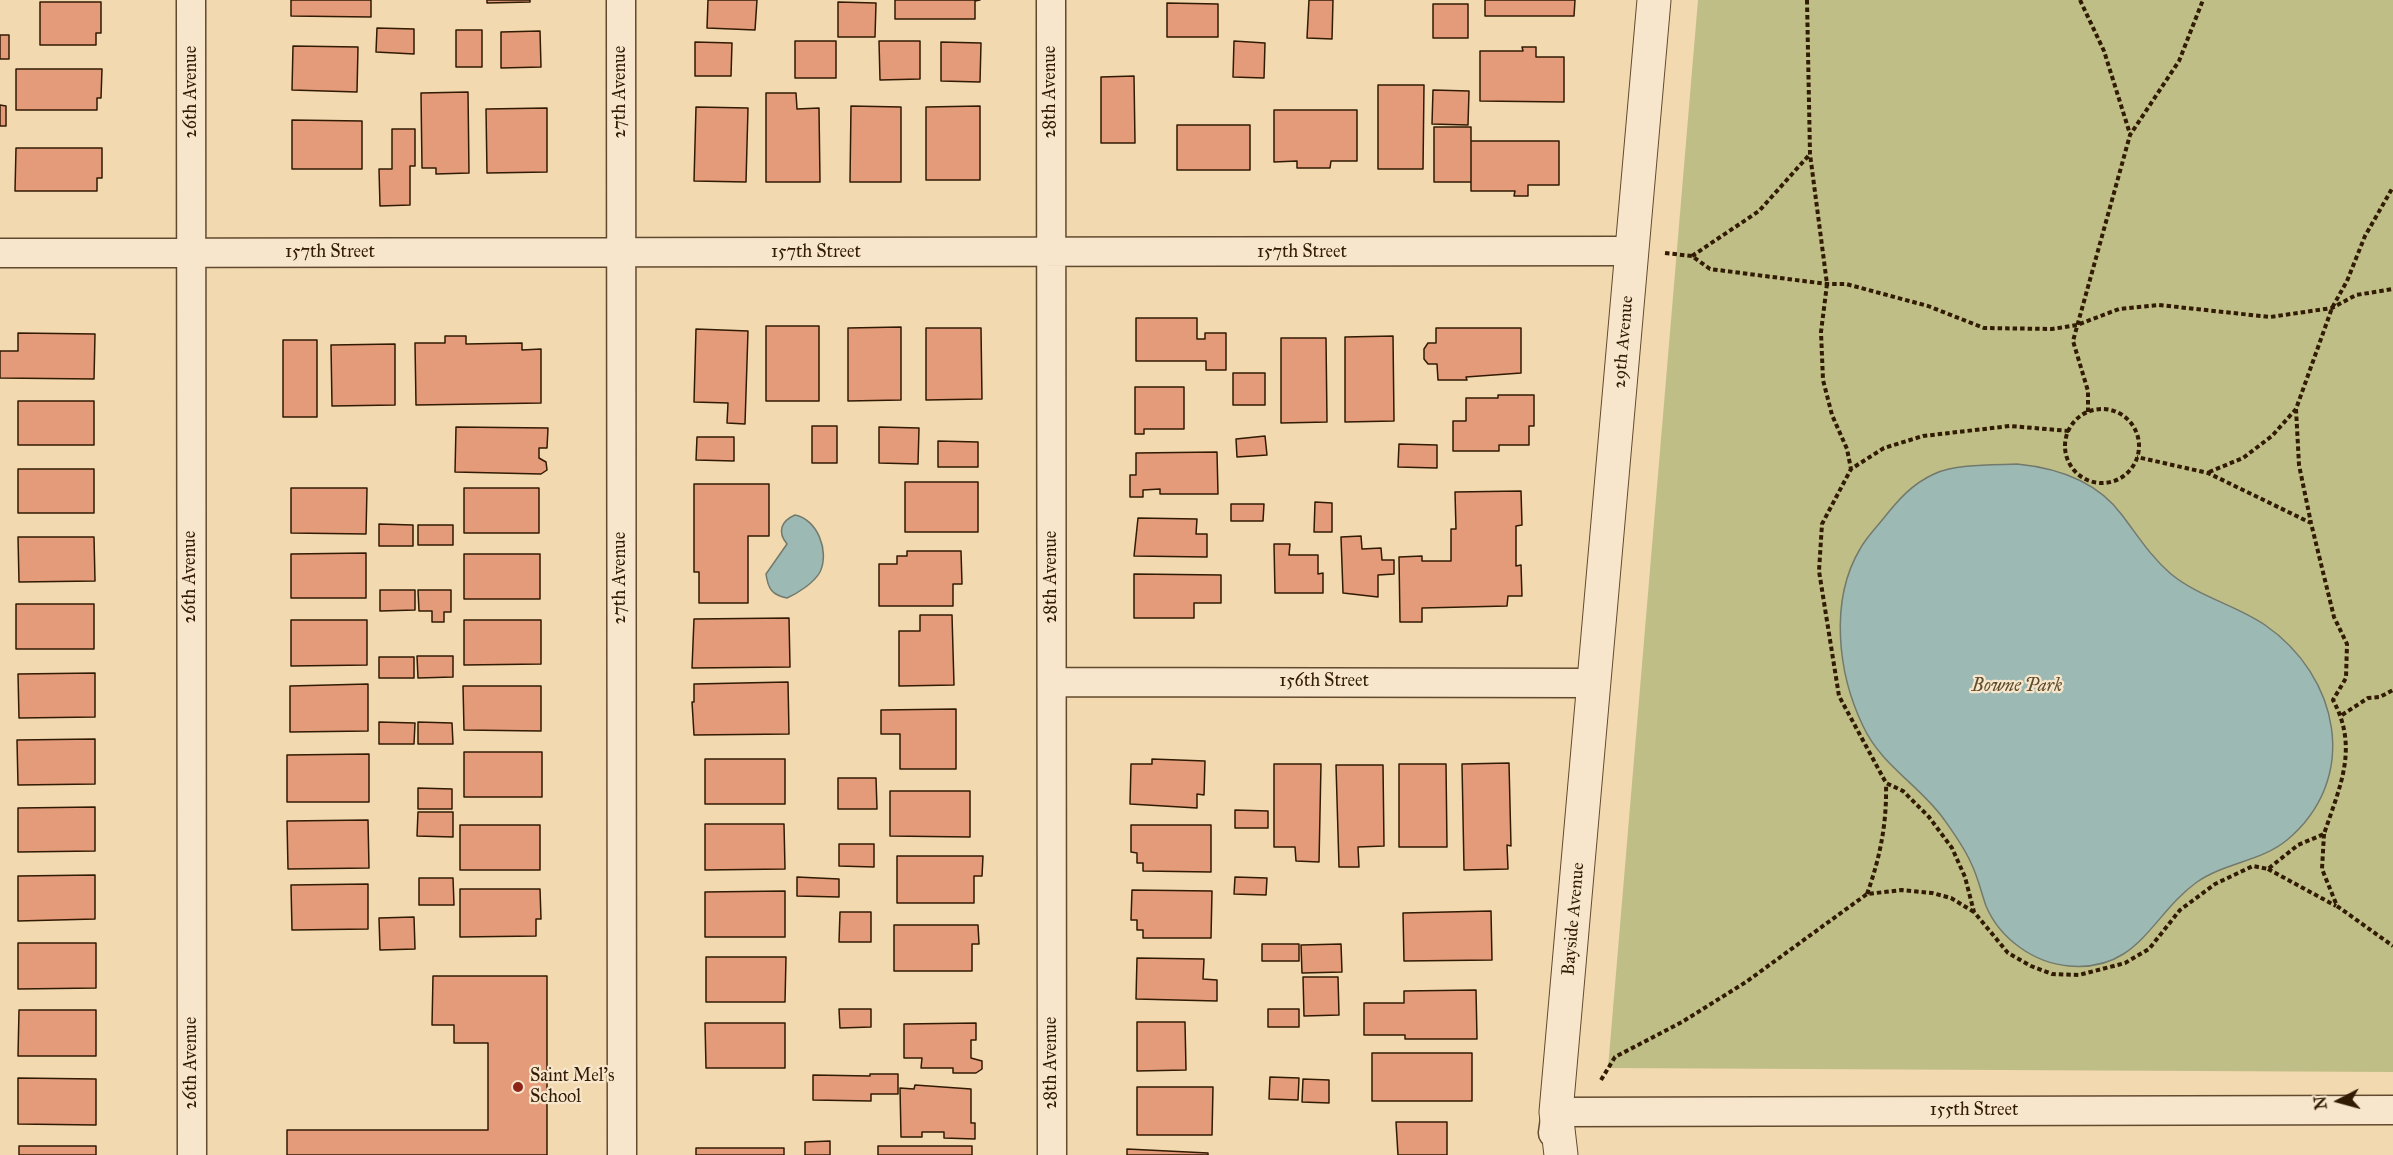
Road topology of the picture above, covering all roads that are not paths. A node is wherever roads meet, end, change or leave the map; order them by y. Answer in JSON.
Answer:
{"nodes":[{"id":1,"x":191,"y":0,"type":"edge"},
{"id":2,"x":621,"y":0,"type":"edge"},
{"id":3,"x":1051,"y":0,"type":"edge"},
{"id":4,"x":1654,"y":0,"type":"edge"},
{"id":5,"x":1631,"y":251,"type":"junction"},
{"id":6,"x":0,"y":253,"type":"edge"},
{"id":7,"x":191,"y":253,"type":"junction"},
{"id":8,"x":621,"y":253,"type":"junction"},
{"id":9,"x":1051,"y":253,"type":"junction"},
{"id":10,"x":1052,"y":682,"type":"junction"},
{"id":11,"x":1595,"y":683,"type":"junction"},
{"id":12,"x":2393,"y":1110,"type":"edge"},
{"id":13,"x":1556,"y":1112,"type":"junction"},
{"id":14,"x":192,"y":1155,"type":"edge"},
{"id":15,"x":622,"y":1155,"type":"edge"},
{"id":16,"x":1052,"y":1155,"type":"edge"},
{"id":17,"x":1550,"y":1155,"type":"edge"},
{"id":18,"x":1561,"y":1155,"type":"edge"}],
"edges":[{"from":1,"to":7,"type":"street","name":"26th Avenue"},
{"from":2,"to":8,"type":"street","name":"27th Avenue"},
{"from":3,"to":9,"type":"street","name":"28th Avenue"},
{"from":4,"to":5,"type":"street","name":"29th Avenue"},
{"from":5,"to":9,"type":"street","name":"157th Street"},
{"from":5,"to":11,"type":"street","name":"29th Avenue"},
{"from":6,"to":7,"type":"street","name":"157th Street"},
{"from":7,"to":8,"type":"street","name":"157th Street"},
{"from":7,"to":14,"type":"street","name":"26th Avenue"},
{"from":8,"to":9,"type":"street","name":"157th Street"},
{"from":8,"to":15,"type":"street","name":"27th Avenue"},
{"from":9,"to":10,"type":"street","name":"28th Avenue"},
{"from":10,"to":11,"type":"street","name":"156th Street"},
{"from":10,"to":16,"type":"street","name":"28th Avenue"},
{"from":11,"to":13,"type":"street","name":"Bayside Avenue"},
{"from":12,"to":13,"type":"street","name":"155th Street"},
{"from":13,"to":17,"type":"street"},
{"from":13,"to":18,"type":"street","name":"Bayside Avenue"}]}
